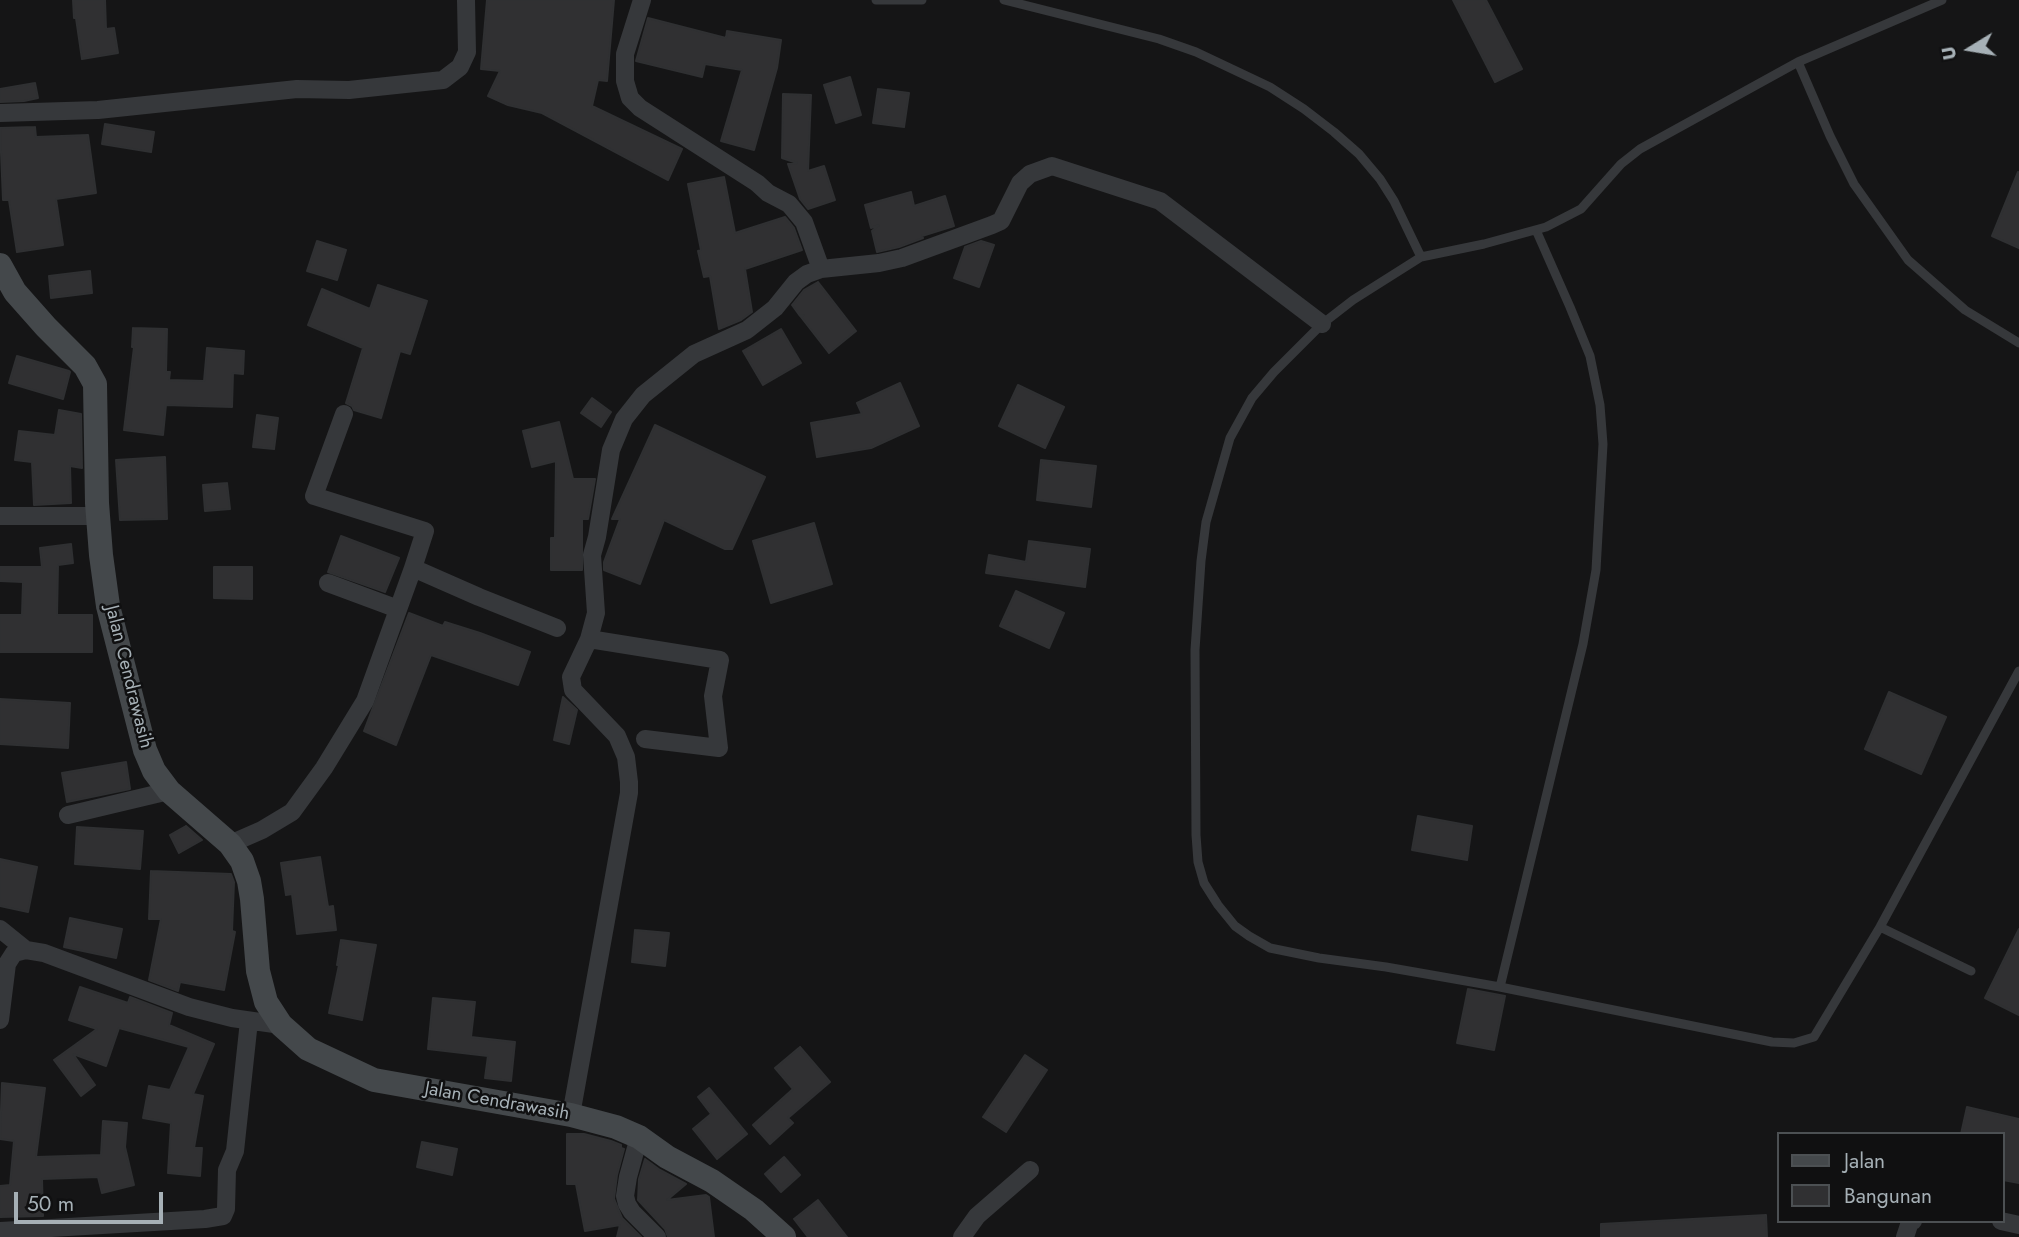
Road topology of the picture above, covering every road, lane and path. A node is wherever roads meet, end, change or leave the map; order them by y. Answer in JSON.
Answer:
{"nodes":[{"id":1,"x":466,"y":0,"type":"edge"},
{"id":2,"x":642,"y":0,"type":"edge"},
{"id":3,"x":876,"y":0,"type":"edge"},
{"id":4,"x":897,"y":0,"type":"edge"},
{"id":5,"x":922,"y":0,"type":"edge"},
{"id":6,"x":1004,"y":0,"type":"edge"},
{"id":7,"x":1942,"y":0,"type":"edge"},
{"id":8,"x":1798,"y":62,"type":"junction"},
{"id":9,"x":0,"y":113,"type":"edge"},
{"id":10,"x":1536,"y":230,"type":"junction"},
{"id":11,"x":1421,"y":257,"type":"junction"},
{"id":12,"x":0,"y":265,"type":"edge"},
{"id":13,"x":821,"y":269,"type":"junction"},
{"id":14,"x":1322,"y":324,"type":"junction"},
{"id":15,"x":2019,"y":343,"type":"edge"},
{"id":16,"x":344,"y":414,"type":"dead end"},
{"id":17,"x":0,"y":516,"type":"edge"},
{"id":18,"x":99,"y":516,"type":"junction"},
{"id":19,"x":413,"y":568,"type":"junction"},
{"id":20,"x":328,"y":583,"type":"dead end"},
{"id":21,"x":398,"y":610,"type":"junction"},
{"id":22,"x":557,"y":628,"type":"dead end"},
{"id":23,"x":589,"y":639,"type":"junction"},
{"id":24,"x":2019,"y":671,"type":"edge"},
{"id":25,"x":645,"y":739,"type":"dead end"},
{"id":26,"x":169,"y":791,"type":"junction"},
{"id":27,"x":68,"y":815,"type":"dead end"},
{"id":28,"x":230,"y":845,"type":"junction"},
{"id":29,"x":1880,"y":927,"type":"junction"},
{"id":30,"x":0,"y":929,"type":"edge"},
{"id":31,"x":26,"y":950,"type":"junction"},
{"id":32,"x":1971,"y":971,"type":"dead end"},
{"id":33,"x":1500,"y":987,"type":"junction"},
{"id":34,"x":0,"y":1020,"type":"edge"},
{"id":35,"x":249,"y":1021,"type":"junction"},
{"id":36,"x":281,"y":1026,"type":"junction"},
{"id":37,"x":571,"y":1115,"type":"junction"},
{"id":38,"x":639,"y":1137,"type":"junction"},
{"id":39,"x":1030,"y":1170,"type":"dead end"},
{"id":40,"x":0,"y":1231,"type":"edge"},
{"id":41,"x":657,"y":1237,"type":"edge"},
{"id":42,"x":784,"y":1237,"type":"edge"},
{"id":43,"x":962,"y":1237,"type":"edge"}],
"edges":[{"from":1,"to":9,"type":"street"},
{"from":2,"to":13,"type":"street"},
{"from":3,"to":4,"type":"lane"},
{"from":4,"to":5,"type":"lane"},
{"from":6,"to":11,"type":"lane"},
{"from":7,"to":8,"type":"lane"},
{"from":8,"to":10,"type":"lane"},
{"from":8,"to":15,"type":"lane"},
{"from":10,"to":11,"type":"lane"},
{"from":10,"to":33,"type":"lane"},
{"from":11,"to":14,"type":"lane"},
{"from":12,"to":18,"type":"street","name":"Jalan Cendrawasih"},
{"from":13,"to":14,"type":"street"},
{"from":13,"to":23,"type":"street"},
{"from":14,"to":33,"type":"lane"},
{"from":16,"to":19,"type":"street"},
{"from":17,"to":18,"type":"street"},
{"from":18,"to":26,"type":"street","name":"Jalan Cendrawasih"},
{"from":19,"to":21,"type":"street"},
{"from":19,"to":22,"type":"street"},
{"from":20,"to":21,"type":"street"},
{"from":21,"to":28,"type":"street"},
{"from":23,"to":25,"type":"street"},
{"from":23,"to":37,"type":"street"},
{"from":24,"to":29,"type":"lane"},
{"from":26,"to":27,"type":"street"},
{"from":26,"to":28,"type":"street","name":"Jalan Cendrawasih"},
{"from":28,"to":36,"type":"street","name":"Jalan Cendrawasih"},
{"from":29,"to":32,"type":"lane"},
{"from":29,"to":33,"type":"lane"},
{"from":30,"to":31,"type":"street"},
{"from":31,"to":34,"type":"street"},
{"from":31,"to":35,"type":"street"},
{"from":35,"to":36,"type":"street"},
{"from":35,"to":40,"type":"street"},
{"from":36,"to":37,"type":"street","name":"Jalan Cendrawasih"},
{"from":37,"to":38,"type":"street","name":"Jalan Cendrawasih"},
{"from":38,"to":41,"type":"street"},
{"from":38,"to":42,"type":"street","name":"Jalan Cendrawasih"},
{"from":39,"to":43,"type":"street"}]}
